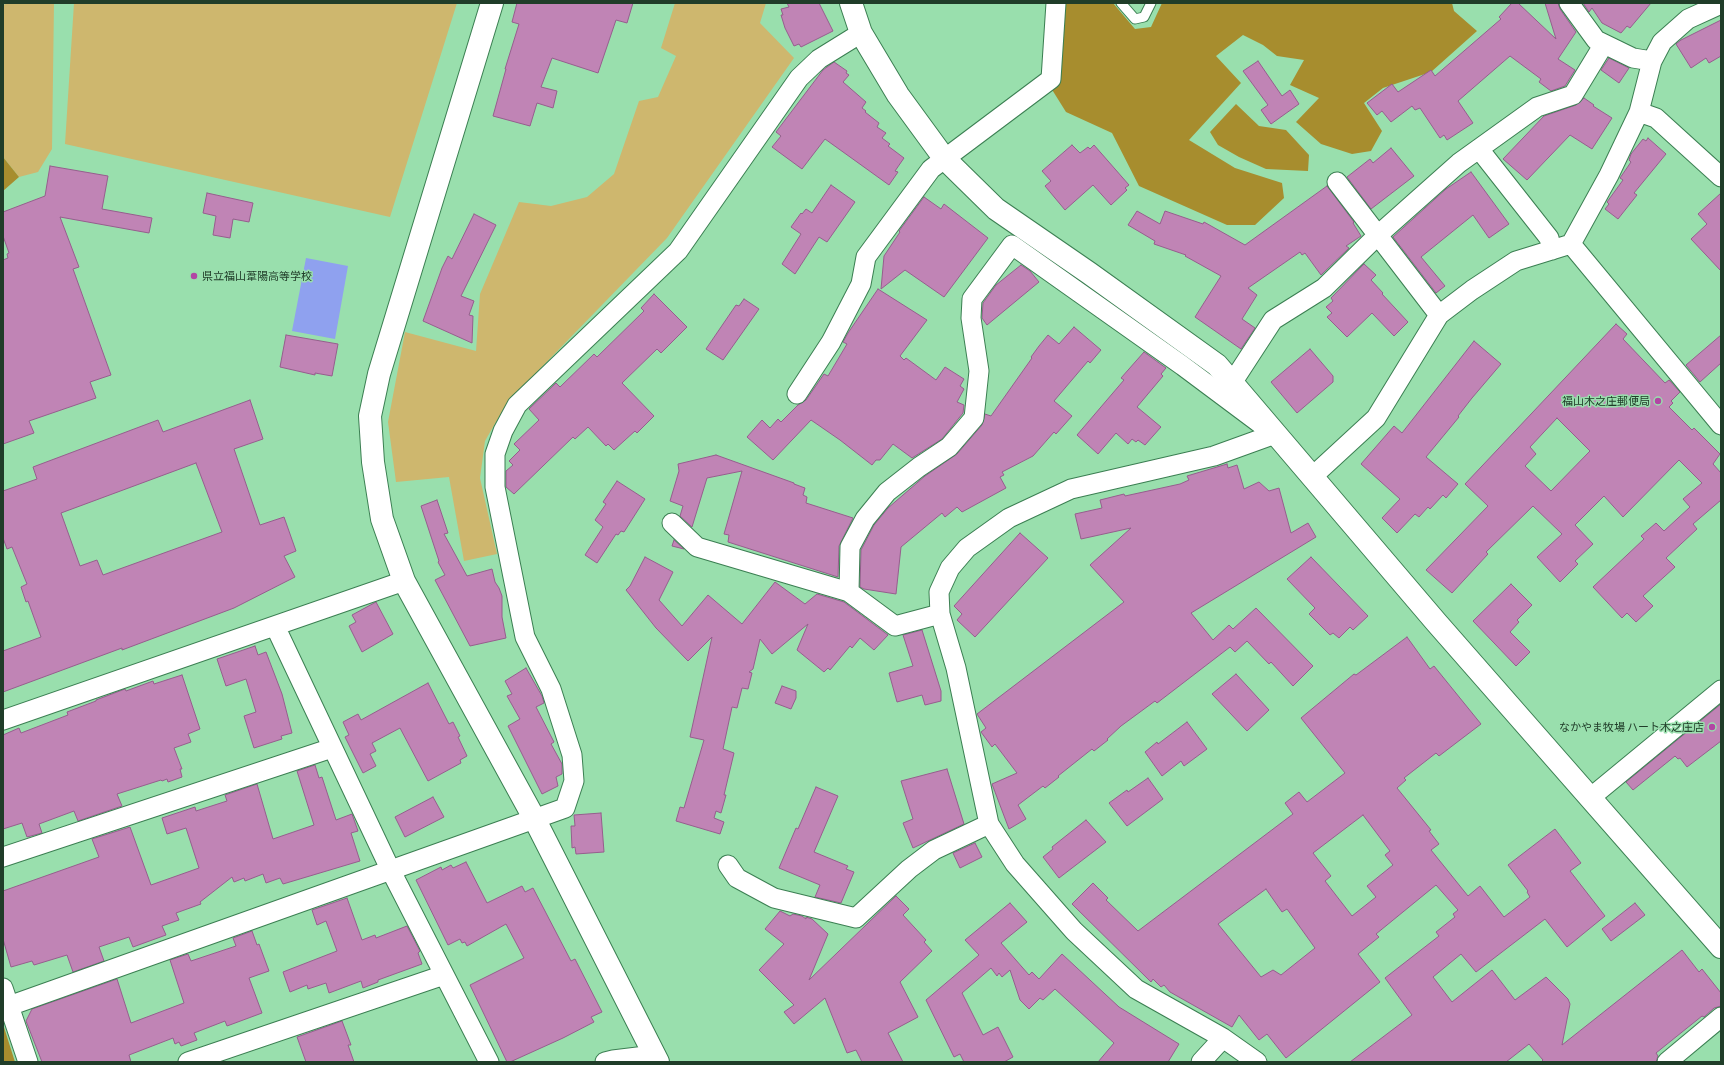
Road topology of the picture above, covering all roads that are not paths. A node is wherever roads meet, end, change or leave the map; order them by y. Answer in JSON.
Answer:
{"nodes":[{"id":1,"x":492,"y":3,"type":"edge"},
{"id":2,"x":851,"y":3,"type":"edge"},
{"id":3,"x":1056,"y":3,"type":"edge"},
{"id":4,"x":1121,"y":3,"type":"edge"},
{"id":5,"x":1151,"y":3,"type":"edge"},
{"id":6,"x":1569,"y":3,"type":"edge"},
{"id":7,"x":1721,"y":4,"type":"edge"},
{"id":8,"x":861,"y":33,"type":"junction"},
{"id":9,"x":1604,"y":44,"type":"junction"},
{"id":10,"x":1652,"y":61,"type":"junction"},
{"id":11,"x":1639,"y":112,"type":"junction"},
{"id":12,"x":1479,"y":149,"type":"junction"},
{"id":13,"x":944,"y":158,"type":"junction"},
{"id":14,"x":1721,"y":177,"type":"edge"},
{"id":15,"x":1336,"y":182,"type":"dead end"},
{"id":16,"x":1378,"y":235,"type":"junction"},
{"id":17,"x":1571,"y":244,"type":"junction"},
{"id":18,"x":1552,"y":250,"type":"junction"},
{"id":19,"x":1439,"y":315,"type":"junction"},
{"id":20,"x":1229,"y":391,"type":"junction"},
{"id":21,"x":797,"y":394,"type":"dead end"},
{"id":22,"x":1721,"y":425,"type":"edge"},
{"id":23,"x":1275,"y":434,"type":"junction"},
{"id":24,"x":1312,"y":477,"type":"junction"},
{"id":25,"x":672,"y":523,"type":"dead end"},
{"id":26,"x":404,"y":581,"type":"junction"},
{"id":27,"x":849,"y":592,"type":"junction"},
{"id":28,"x":940,"y":614,"type":"junction"},
{"id":29,"x":275,"y":626,"type":"junction"},
{"id":30,"x":1721,"y":690,"type":"edge"},
{"id":31,"x":3,"y":720,"type":"edge"},
{"id":32,"x":332,"y":748,"type":"junction"},
{"id":33,"x":1590,"y":798,"type":"junction"},
{"id":34,"x":534,"y":818,"type":"junction"},
{"id":35,"x":989,"y":824,"type":"junction"},
{"id":36,"x":3,"y":857,"type":"edge"},
{"id":37,"x":728,"y":865,"type":"dead end"},
{"id":38,"x":390,"y":871,"type":"junction"},
{"id":39,"x":1721,"y":947,"type":"edge"},
{"id":40,"x":444,"y":975,"type":"junction"},
{"id":41,"x":3,"y":988,"type":"edge"},
{"id":42,"x":9,"y":1006,"type":"junction"},
{"id":43,"x":1721,"y":1017,"type":"edge"},
{"id":44,"x":1223,"y":1038,"type":"junction"},
{"id":45,"x":656,"y":1059,"type":"edge"},
{"id":46,"x":28,"y":1062,"type":"edge"},
{"id":47,"x":188,"y":1062,"type":"edge"},
{"id":48,"x":489,"y":1062,"type":"edge"},
{"id":49,"x":605,"y":1062,"type":"edge"},
{"id":50,"x":1201,"y":1062,"type":"edge"},
{"id":51,"x":1258,"y":1062,"type":"edge"},
{"id":52,"x":1667,"y":1062,"type":"edge"}],
"edges":[{"from":1,"to":26,"type":"street"},
{"from":2,"to":8,"type":"street"},
{"from":3,"to":13,"type":"street"},
{"from":4,"to":5,"type":"lane"},
{"from":6,"to":9,"type":"street"},
{"from":7,"to":10,"type":"street"},
{"from":8,"to":13,"type":"street"},
{"from":8,"to":34,"type":"street"},
{"from":9,"to":10,"type":"street"},
{"from":9,"to":12,"type":"street"},
{"from":10,"to":11,"type":"street"},
{"from":11,"to":14,"type":"street"},
{"from":11,"to":17,"type":"street"},
{"from":12,"to":16,"type":"street"},
{"from":12,"to":18,"type":"street"},
{"from":13,"to":20,"type":"street"},
{"from":13,"to":21,"type":"street"},
{"from":15,"to":16,"type":"street"},
{"from":16,"to":19,"type":"street"},
{"from":16,"to":20,"type":"street"},
{"from":17,"to":18,"type":"street"},
{"from":17,"to":22,"type":"street"},
{"from":18,"to":19,"type":"street"},
{"from":19,"to":24,"type":"street"},
{"from":20,"to":23,"type":"street"},
{"from":20,"to":27,"type":"street"},
{"from":23,"to":24,"type":"street"},
{"from":23,"to":28,"type":"street"},
{"from":24,"to":33,"type":"street"},
{"from":25,"to":27,"type":"street"},
{"from":26,"to":29,"type":"street"},
{"from":26,"to":34,"type":"street"},
{"from":27,"to":28,"type":"street"},
{"from":28,"to":35,"type":"street"},
{"from":29,"to":31,"type":"street"},
{"from":29,"to":32,"type":"street"},
{"from":30,"to":33,"type":"street"},
{"from":32,"to":36,"type":"street"},
{"from":32,"to":38,"type":"street"},
{"from":33,"to":39,"type":"street"},
{"from":34,"to":38,"type":"street"},
{"from":34,"to":45,"type":"street"},
{"from":35,"to":37,"type":"street"},
{"from":35,"to":44,"type":"street"},
{"from":38,"to":40,"type":"street"},
{"from":38,"to":42,"type":"street"},
{"from":40,"to":47,"type":"street"},
{"from":40,"to":48,"type":"street"},
{"from":41,"to":42,"type":"street"},
{"from":42,"to":46,"type":"street"},
{"from":43,"to":52,"type":"street"},
{"from":44,"to":50,"type":"street"},
{"from":44,"to":51,"type":"street"},
{"from":45,"to":49,"type":"street"}]}
